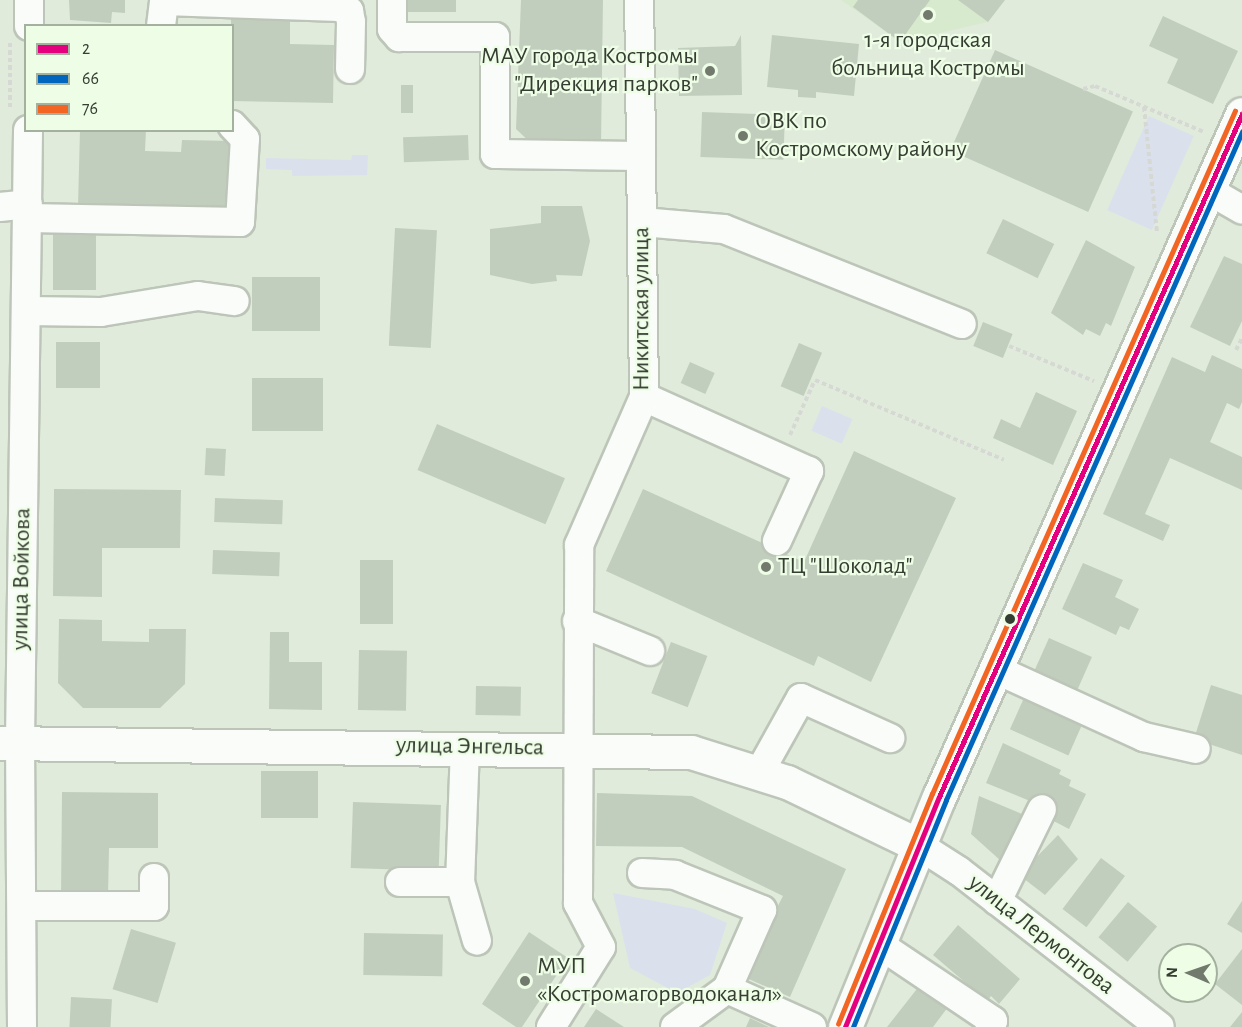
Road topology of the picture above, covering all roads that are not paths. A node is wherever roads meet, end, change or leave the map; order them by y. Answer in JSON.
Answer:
{"nodes":[{"id":1,"x":29,"y":0,"type":"edge"},
{"id":2,"x":392,"y":0,"type":"edge"},
{"id":3,"x":639,"y":0,"type":"edge"},
{"id":4,"x":163,"y":9,"type":"edge"},
{"id":5,"x":19,"y":31,"type":"edge"},
{"id":6,"x":350,"y":69,"type":"dead end"},
{"id":7,"x":1242,"y":114,"type":"edge"},
{"id":8,"x":19,"y":125,"type":"edge"},
{"id":9,"x":234,"y":127,"type":"edge"},
{"id":10,"x":641,"y":156,"type":"junction"},
{"id":11,"x":1208,"y":190,"type":"junction"},
{"id":12,"x":0,"y":207,"type":"edge"},
{"id":13,"x":1242,"y":210,"type":"edge"},
{"id":14,"x":28,"y":211,"type":"junction"},
{"id":15,"x":642,"y":222,"type":"junction"},
{"id":16,"x":235,"y":302,"type":"dead end"},
{"id":17,"x":27,"y":311,"type":"junction"},
{"id":18,"x":962,"y":324,"type":"dead end"},
{"id":19,"x":644,"y":397,"type":"junction"},
{"id":20,"x":777,"y":541,"type":"dead end"},
{"id":21,"x":577,"y":621,"type":"junction"},
{"id":22,"x":650,"y":651,"type":"dead end"},
{"id":23,"x":997,"y":670,"type":"junction"},
{"id":24,"x":890,"y":738,"type":"dead end"},
{"id":25,"x":10,"y":743,"type":"edge"},
{"id":26,"x":465,"y":747,"type":"junction"},
{"id":27,"x":578,"y":748,"type":"junction"},
{"id":28,"x":1196,"y":750,"type":"dead end"},
{"id":29,"x":759,"y":773,"type":"junction"},
{"id":30,"x":1042,"y":809,"type":"dead end"},
{"id":31,"x":920,"y":846,"type":"junction"},
{"id":32,"x":642,"y":873,"type":"dead end"},
{"id":33,"x":154,"y":878,"type":"dead end"},
{"id":34,"x":400,"y":882,"type":"dead end"},
{"id":35,"x":460,"y":882,"type":"junction"},
{"id":36,"x":997,"y":901,"type":"junction"},
{"id":37,"x":23,"y":906,"type":"junction"},
{"id":38,"x":477,"y":941,"type":"dead end"},
{"id":39,"x":880,"y":945,"type":"junction"},
{"id":40,"x":727,"y":989,"type":"junction"},
{"id":41,"x":995,"y":1025,"type":"edge"},
{"id":42,"x":22,"y":1027,"type":"edge"},
{"id":43,"x":551,"y":1027,"type":"edge"},
{"id":44,"x":675,"y":1027,"type":"edge"},
{"id":45,"x":812,"y":1027,"type":"edge"},
{"id":46,"x":845,"y":1027,"type":"edge"},
{"id":47,"x":1160,"y":1027,"type":"edge"}],
"edges":[{"from":1,"to":5,"type":"street"},
{"from":2,"to":10,"type":"street"},
{"from":3,"to":10,"type":"street","name":"Никитская улица"},
{"from":4,"to":6,"type":"street"},
{"from":7,"to":11,"type":"main road"},
{"from":8,"to":14,"type":"street","name":"улица Войкова"},
{"from":9,"to":14,"type":"street"},
{"from":10,"to":15,"type":"street","name":"Никитская улица"},
{"from":11,"to":13,"type":"street"},
{"from":11,"to":23,"type":"main road"},
{"from":12,"to":14,"type":"street"},
{"from":14,"to":17,"type":"street","name":"улица Войкова"},
{"from":15,"to":18,"type":"street"},
{"from":15,"to":19,"type":"street","name":"Никитская улица"},
{"from":16,"to":17,"type":"street"},
{"from":17,"to":25,"type":"street","name":"улица Войкова"},
{"from":19,"to":20,"type":"street"},
{"from":19,"to":21,"type":"street","name":"Никитская улица"},
{"from":21,"to":22,"type":"street"},
{"from":21,"to":27,"type":"street","name":"Никитская улица"},
{"from":23,"to":28,"type":"street"},
{"from":23,"to":31,"type":"main road"},
{"from":24,"to":29,"type":"street"},
{"from":25,"to":26,"type":"main road","name":"улица Энгельса"},
{"from":25,"to":37,"type":"street","name":"улица Войкова"},
{"from":26,"to":27,"type":"main road","name":"улица Энгельса"},
{"from":26,"to":35,"type":"street"},
{"from":27,"to":29,"type":"main road","name":"улица Энгельса"},
{"from":27,"to":43,"type":"street","name":"Никитская улица"},
{"from":29,"to":31,"type":"main road","name":"улица Энгельса"},
{"from":30,"to":36,"type":"street"},
{"from":31,"to":36,"type":"street","name":"улица Лермонтова"},
{"from":31,"to":39,"type":"main road"},
{"from":32,"to":40,"type":"street"},
{"from":33,"to":37,"type":"street"},
{"from":34,"to":35,"type":"street"},
{"from":35,"to":38,"type":"street"},
{"from":36,"to":47,"type":"street","name":"улица Лермонтова"},
{"from":37,"to":42,"type":"street","name":"улица Войкова"},
{"from":39,"to":41,"type":"street"},
{"from":39,"to":46,"type":"main road"},
{"from":40,"to":44,"type":"street"},
{"from":40,"to":45,"type":"street"}]}
